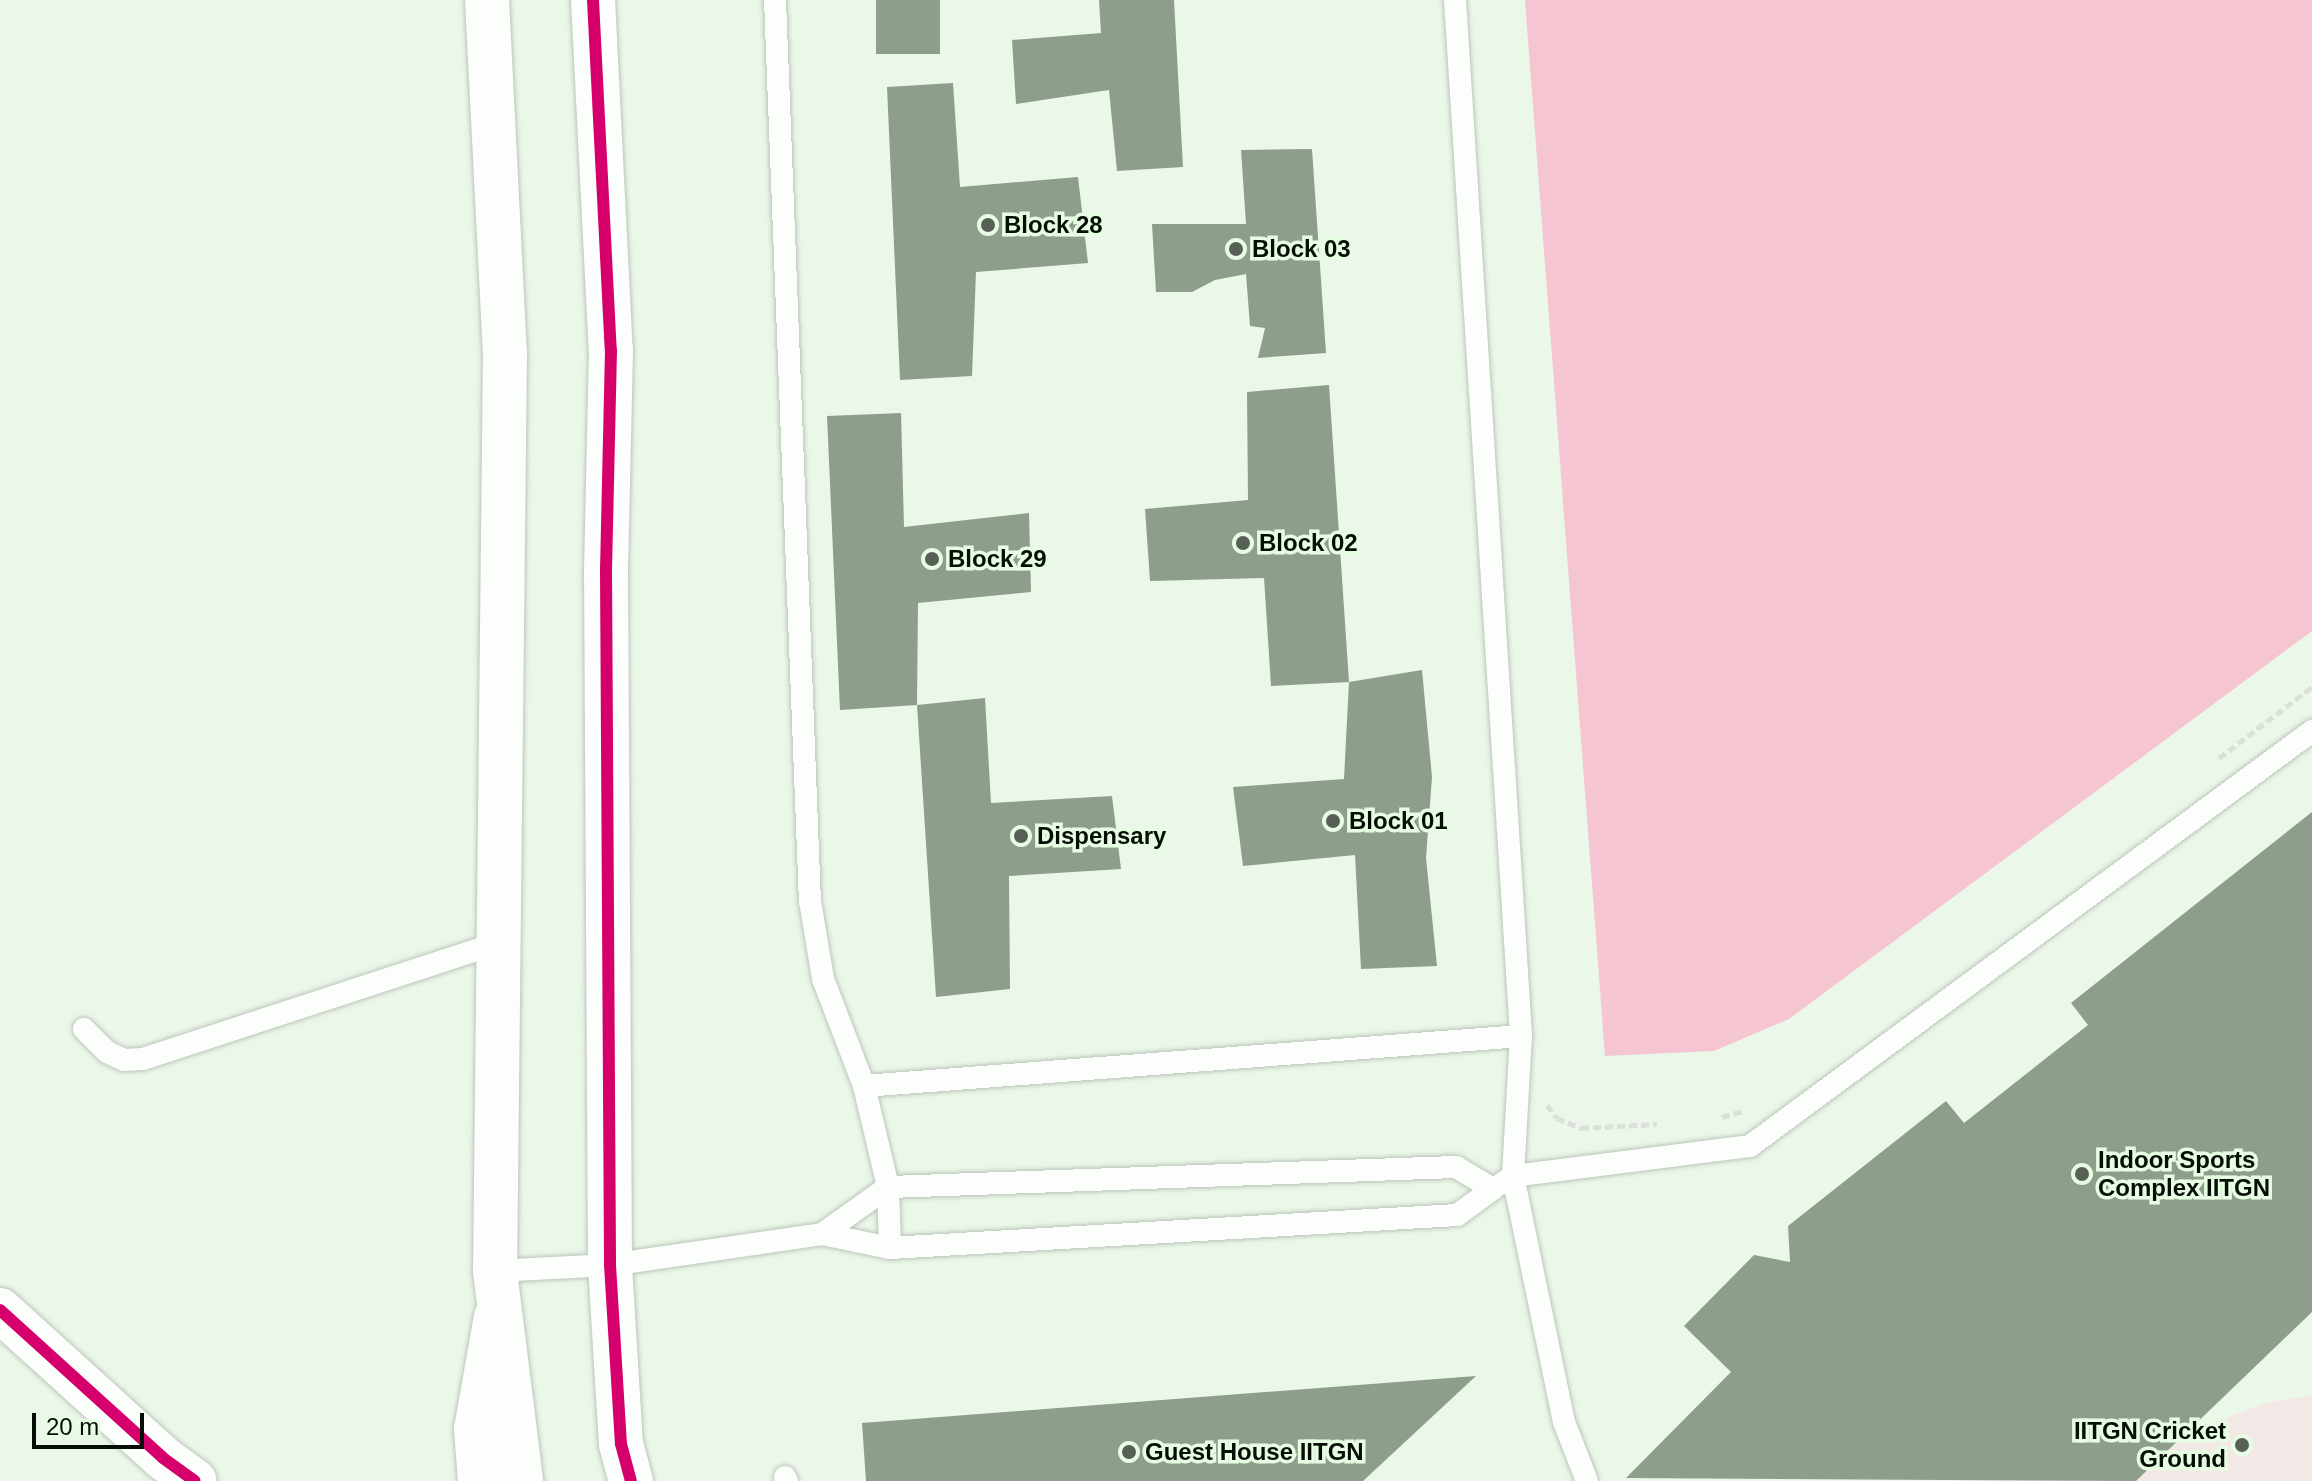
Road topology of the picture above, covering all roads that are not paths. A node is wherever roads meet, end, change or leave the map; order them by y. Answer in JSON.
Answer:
{"nodes":[{"id":1,"x":487,"y":0,"type":"edge"},
{"id":2,"x":593,"y":0,"type":"edge"},
{"id":3,"x":775,"y":0,"type":"edge"},
{"id":4,"x":1455,"y":0,"type":"edge"},
{"id":5,"x":2312,"y":731,"type":"edge"},
{"id":6,"x":495,"y":944,"type":"junction"},
{"id":7,"x":84,"y":1029,"type":"dead end"},
{"id":8,"x":1521,"y":1036,"type":"junction"},
{"id":9,"x":864,"y":1086,"type":"junction"},
{"id":10,"x":1513,"y":1176,"type":"junction"},
{"id":11,"x":888,"y":1187,"type":"junction"},
{"id":12,"x":1493,"y":1189,"type":"junction"},
{"id":13,"x":822,"y":1234,"type":"junction"},
{"id":14,"x":890,"y":1248,"type":"junction"},
{"id":15,"x":610,"y":1265,"type":"junction"},
{"id":16,"x":496,"y":1291,"type":"junction"},
{"id":17,"x":0,"y":1310,"type":"edge"},
{"id":18,"x":195,"y":1481,"type":"edge"},
{"id":19,"x":480,"y":1481,"type":"edge"},
{"id":20,"x":521,"y":1481,"type":"edge"},
{"id":21,"x":631,"y":1481,"type":"edge"},
{"id":22,"x":1587,"y":1481,"type":"edge"}],
"edges":[{"from":1,"to":6,"type":"street"},
{"from":2,"to":15,"type":"street"},
{"from":3,"to":9,"type":"lane"},
{"from":4,"to":8,"type":"lane"},
{"from":5,"to":10,"type":"lane"},
{"from":6,"to":7,"type":"lane"},
{"from":6,"to":16,"type":"street"},
{"from":8,"to":9,"type":"lane"},
{"from":8,"to":10,"type":"lane"},
{"from":9,"to":11,"type":"lane"},
{"from":10,"to":12,"type":"lane"},
{"from":10,"to":22,"type":"lane"},
{"from":11,"to":12,"type":"lane"},
{"from":11,"to":13,"type":"lane"},
{"from":11,"to":14,"type":"lane"},
{"from":12,"to":14,"type":"lane"},
{"from":13,"to":14,"type":"lane"},
{"from":13,"to":15,"type":"lane"},
{"from":15,"to":16,"type":"lane"},
{"from":15,"to":21,"type":"street"},
{"from":16,"to":19,"type":"street"},
{"from":16,"to":20,"type":"street"},
{"from":17,"to":18,"type":"street"}]}
